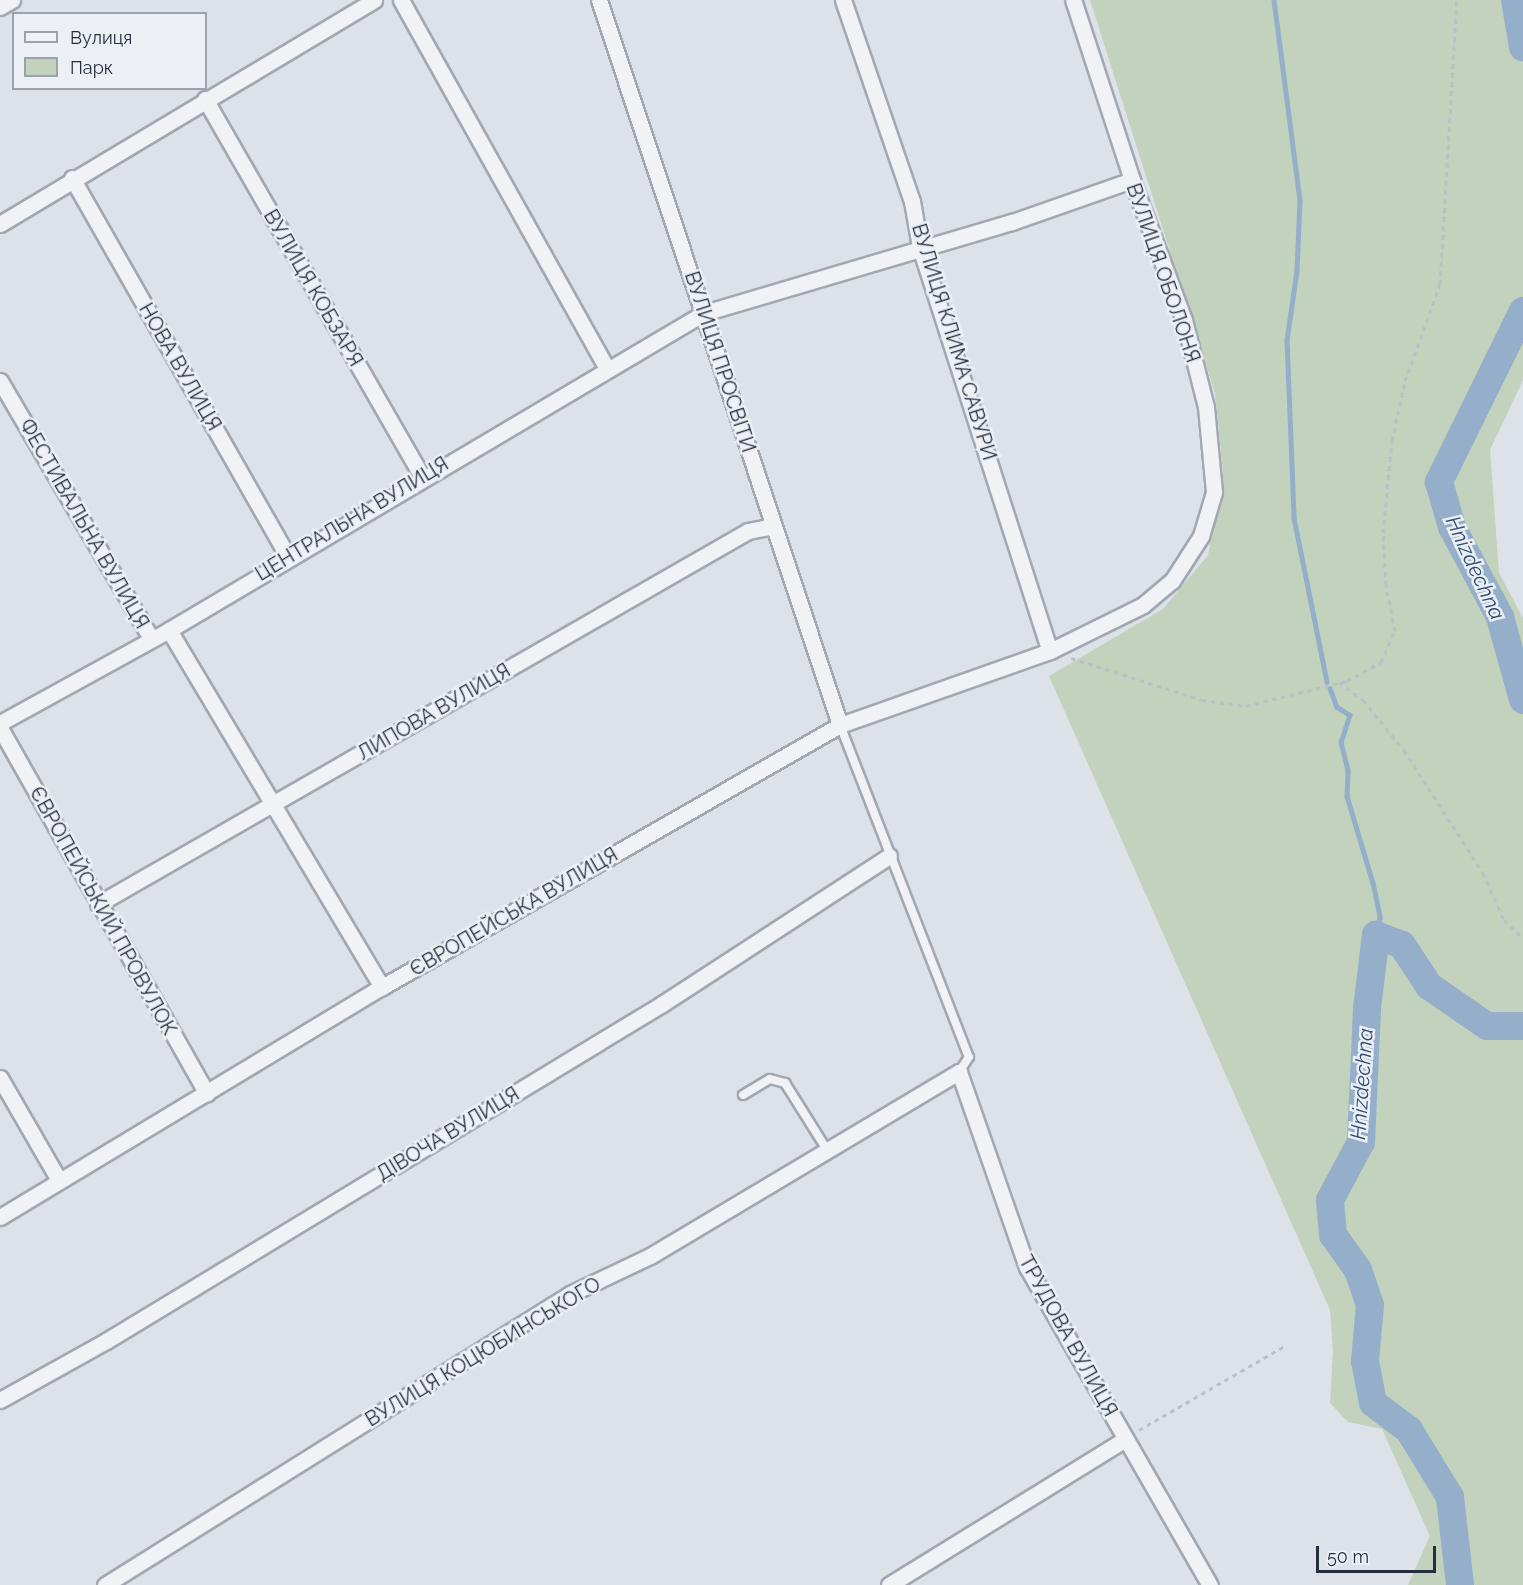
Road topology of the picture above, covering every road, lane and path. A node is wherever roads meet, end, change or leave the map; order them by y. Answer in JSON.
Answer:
{"nodes":[{"id":1,"x":12,"y":0,"type":"edge"},
{"id":2,"x":374,"y":0,"type":"edge"},
{"id":3,"x":401,"y":0,"type":"edge"},
{"id":4,"x":598,"y":0,"type":"edge"},
{"id":5,"x":843,"y":0,"type":"edge"},
{"id":6,"x":1073,"y":0,"type":"edge"},
{"id":7,"x":1457,"y":0,"type":"edge"},
{"id":8,"x":0,"y":7,"type":"edge"},
{"id":9,"x":205,"y":99,"type":"junction"},
{"id":10,"x":72,"y":178,"type":"junction"},
{"id":11,"x":1132,"y":180,"type":"junction"},
{"id":12,"x":0,"y":224,"type":"edge"},
{"id":13,"x":920,"y":247,"type":"junction"},
{"id":14,"x":704,"y":313,"type":"junction"},
{"id":15,"x":607,"y":369,"type":"junction"},
{"id":16,"x":0,"y":381,"type":"edge"},
{"id":17,"x":422,"y":477,"type":"junction"},
{"id":18,"x":773,"y":526,"type":"junction"},
{"id":19,"x":288,"y":557,"type":"junction"},
{"id":20,"x":169,"y":630,"type":"junction"},
{"id":21,"x":150,"y":637,"type":"junction"},
{"id":22,"x":1050,"y":651,"type":"junction"},
{"id":23,"x":1339,"y":682,"type":"junction"},
{"id":24,"x":840,"y":724,"type":"junction"},
{"id":25,"x":0,"y":726,"type":"edge"},
{"id":26,"x":272,"y":805,"type":"junction"},
{"id":27,"x":889,"y":856,"type":"junction"},
{"id":28,"x":98,"y":904,"type":"junction"},
{"id":29,"x":1523,"y":938,"type":"edge"},
{"id":30,"x":382,"y":987,"type":"junction"},
{"id":31,"x":959,"y":1072,"type":"junction"},
{"id":32,"x":0,"y":1078,"type":"edge"},
{"id":33,"x":207,"y":1094,"type":"junction"},
{"id":34,"x":743,"y":1095,"type":"dead end"},
{"id":35,"x":827,"y":1150,"type":"junction"},
{"id":36,"x":59,"y":1180,"type":"junction"},
{"id":37,"x":0,"y":1217,"type":"edge"},
{"id":38,"x":1286,"y":1345,"type":"dead end"},
{"id":39,"x":0,"y":1400,"type":"edge"},
{"id":40,"x":1125,"y":1439,"type":"junction"},
{"id":41,"x":105,"y":1585,"type":"edge"},
{"id":42,"x":889,"y":1585,"type":"edge"},
{"id":43,"x":1210,"y":1585,"type":"edge"}],
"edges":[{"from":1,"to":8,"type":"street"},
{"from":2,"to":9,"type":"street"},
{"from":3,"to":15,"type":"street"},
{"from":4,"to":14,"type":"street","name":"ВУЛИЦЯ ПРОСВІТИ"},
{"from":5,"to":13,"type":"street","name":"ВУЛИЦЯ КЛИМА САВУРИ"},
{"from":6,"to":11,"type":"street","name":"ВУЛИЦЯ ОБОЛОНЯ"},
{"from":7,"to":23,"type":"path"},
{"from":9,"to":10,"type":"street"},
{"from":9,"to":17,"type":"street","name":"ВУЛИЦЯ КОБЗАРЯ"},
{"from":10,"to":12,"type":"street"},
{"from":10,"to":19,"type":"street","name":"НОВА ВУЛИЦЯ"},
{"from":11,"to":13,"type":"street","name":"ЦЕНТРАЛЬНА ВУЛИЦЯ"},
{"from":11,"to":22,"type":"street","name":"ВУЛИЦЯ ОБОЛОНЯ"},
{"from":13,"to":14,"type":"street","name":"ЦЕНТРАЛЬНА ВУЛИЦЯ"},
{"from":13,"to":22,"type":"street","name":"ВУЛИЦЯ КЛИМА САВУРИ"},
{"from":14,"to":15,"type":"street","name":"ЦЕНТРАЛЬНА ВУЛИЦЯ"},
{"from":14,"to":18,"type":"street","name":"ВУЛИЦЯ ПРОСВІТИ"},
{"from":15,"to":17,"type":"street","name":"ЦЕНТРАЛЬНА ВУЛИЦЯ"},
{"from":16,"to":21,"type":"street","name":"ФЕСТИВАЛЬНА ВУЛИЦЯ"},
{"from":17,"to":19,"type":"street","name":"ЦЕНТРАЛЬНА ВУЛИЦЯ"},
{"from":18,"to":24,"type":"street","name":"ВУЛИЦЯ ПРОСВІТИ"},
{"from":18,"to":26,"type":"street","name":"ЛИПОВА ВУЛИЦЯ"},
{"from":19,"to":20,"type":"street","name":"ЦЕНТРАЛЬНА ВУЛИЦЯ"},
{"from":20,"to":21,"type":"street","name":"ЦЕНТРАЛЬНА ВУЛИЦЯ"},
{"from":20,"to":26,"type":"street"},
{"from":21,"to":25,"type":"street","name":"ЦЕНТРАЛЬНА ВУЛИЦЯ"},
{"from":22,"to":23,"type":"path"},
{"from":22,"to":24,"type":"street","name":"ЄВРОПЕЙСЬКА ВУЛИЦЯ"},
{"from":23,"to":29,"type":"path"},
{"from":24,"to":27,"type":"lane"},
{"from":24,"to":30,"type":"street","name":"ЄВРОПЕЙСЬКА ВУЛИЦЯ"},
{"from":25,"to":28,"type":"street","name":"ЄВРОПЕЙСЬКИЙ ПРОВУЛОК"},
{"from":26,"to":28,"type":"street","name":"ЛИПОВА ВУЛИЦЯ"},
{"from":26,"to":30,"type":"street"},
{"from":27,"to":31,"type":"lane"},
{"from":27,"to":39,"type":"street","name":"ДІВОЧА ВУЛИЦЯ"},
{"from":28,"to":33,"type":"street","name":"ЄВРОПЕЙСЬКИЙ ПРОВУЛОК"},
{"from":30,"to":33,"type":"street","name":"ЄВРОПЕЙСЬКА ВУЛИЦЯ"},
{"from":31,"to":35,"type":"street","name":"ВУЛИЦЯ КОЦЮБИНСЬКОГО"},
{"from":31,"to":40,"type":"street","name":"ТРУДОВА ВУЛИЦЯ"},
{"from":32,"to":36,"type":"street"},
{"from":33,"to":36,"type":"street","name":"ЄВРОПЕЙСЬКА ВУЛИЦЯ"},
{"from":34,"to":35,"type":"lane"},
{"from":35,"to":41,"type":"street","name":"ВУЛИЦЯ КОЦЮБИНСЬКОГО"},
{"from":36,"to":37,"type":"street","name":"ЄВРОПЕЙСЬКА ВУЛИЦЯ"},
{"from":38,"to":40,"type":"path"},
{"from":40,"to":42,"type":"street"},
{"from":40,"to":43,"type":"street","name":"ТРУДОВА ВУЛИЦЯ"}]}
